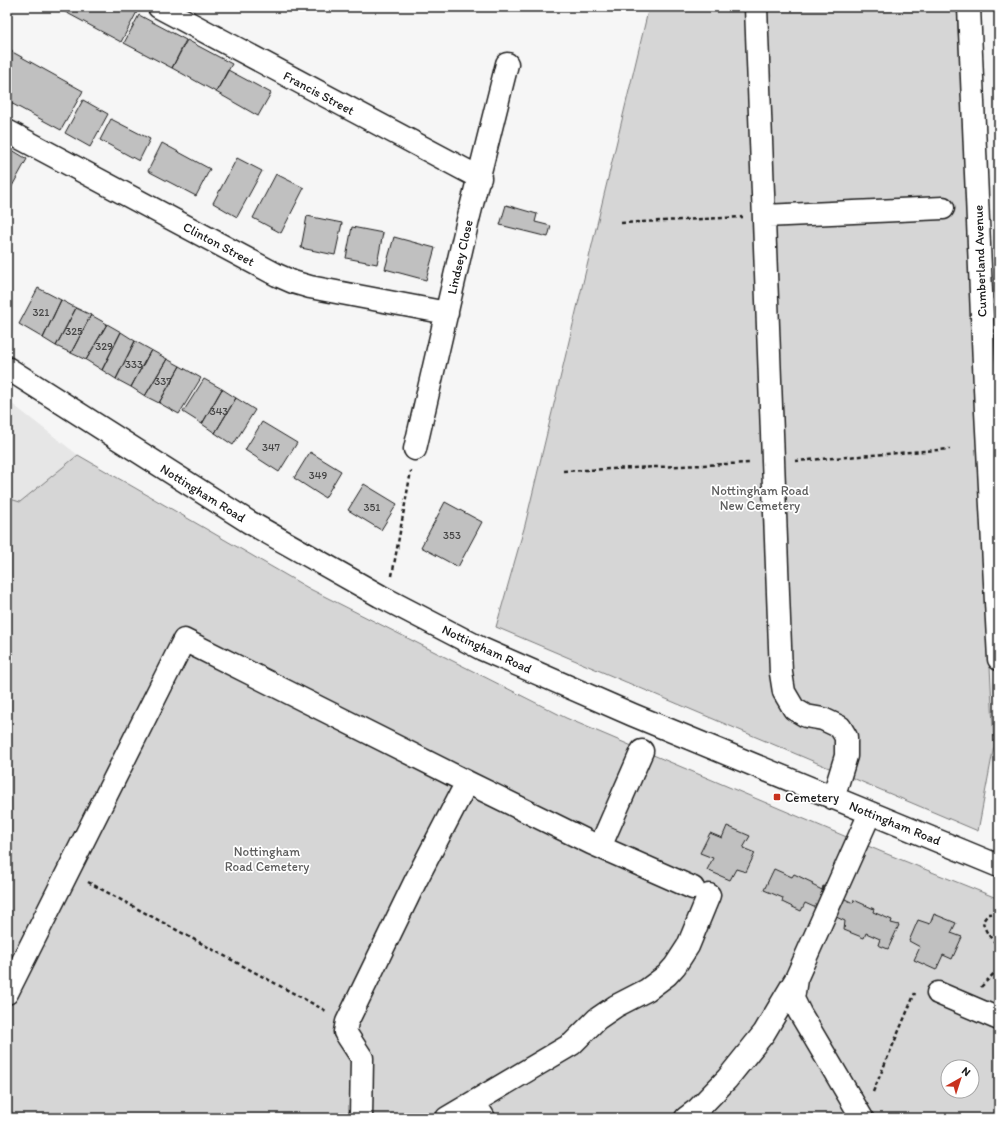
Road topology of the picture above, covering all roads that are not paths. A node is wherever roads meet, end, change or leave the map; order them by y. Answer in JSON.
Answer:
{"nodes":[{"id":1,"x":159,"y":7,"type":"edge"},
{"id":2,"x":756,"y":7,"type":"edge"},
{"id":3,"x":968,"y":7,"type":"edge"},
{"id":4,"x":506,"y":64,"type":"dead end"},
{"id":5,"x":7,"y":131,"type":"edge"},
{"id":6,"x":480,"y":178,"type":"junction"},
{"id":7,"x":943,"y":208,"type":"dead end"},
{"id":8,"x":764,"y":216,"type":"junction"},
{"id":9,"x":447,"y":313,"type":"junction"},
{"id":10,"x":7,"y":368,"type":"edge"},
{"id":11,"x":415,"y":450,"type":"dead end"},
{"id":12,"x":999,"y":659,"type":"edge"},
{"id":13,"x":642,"y":751,"type":"dead end"},
{"id":14,"x":467,"y":782,"type":"junction"},
{"id":15,"x":833,"y":798,"type":"junction"},
{"id":16,"x":870,"y":813,"type":"junction"},
{"id":17,"x":600,"y":847,"type":"junction"},
{"id":18,"x":999,"y":866,"type":"edge"},
{"id":19,"x":796,"y":979,"type":"junction"},
{"id":20,"x":7,"y":992,"type":"edge"},
{"id":21,"x":938,"y":994,"type":"dead end"},
{"id":22,"x":999,"y":1019,"type":"edge"},
{"id":23,"x":479,"y":1110,"type":"edge"},
{"id":24,"x":361,"y":1118,"type":"edge"},
{"id":25,"x":447,"y":1118,"type":"edge"},
{"id":26,"x":686,"y":1118,"type":"edge"},
{"id":27,"x":862,"y":1118,"type":"edge"}],
"edges":[{"from":1,"to":6,"type":"street","name":"Francis Street"},
{"from":2,"to":8,"type":"street"},
{"from":3,"to":12,"type":"street","name":"Cumberland Avenue"},
{"from":4,"to":6,"type":"street","name":"Lindsey Close"},
{"from":5,"to":9,"type":"street","name":"Clinton Street"},
{"from":6,"to":9,"type":"street","name":"Lindsey Close"},
{"from":7,"to":8,"type":"street"},
{"from":8,"to":15,"type":"street"},
{"from":9,"to":11,"type":"street","name":"Lindsey Close"},
{"from":10,"to":15,"type":"street","name":"Nottingham Road"},
{"from":13,"to":17,"type":"street"},
{"from":14,"to":17,"type":"street"},
{"from":14,"to":20,"type":"street"},
{"from":14,"to":24,"type":"street"},
{"from":15,"to":16,"type":"street","name":"Nottingham Road"},
{"from":16,"to":18,"type":"street","name":"Nottingham Road"},
{"from":16,"to":19,"type":"street"},
{"from":17,"to":23,"type":"street"},
{"from":19,"to":26,"type":"street"},
{"from":19,"to":27,"type":"street"},
{"from":21,"to":22,"type":"street"},
{"from":23,"to":25,"type":"street"}]}
